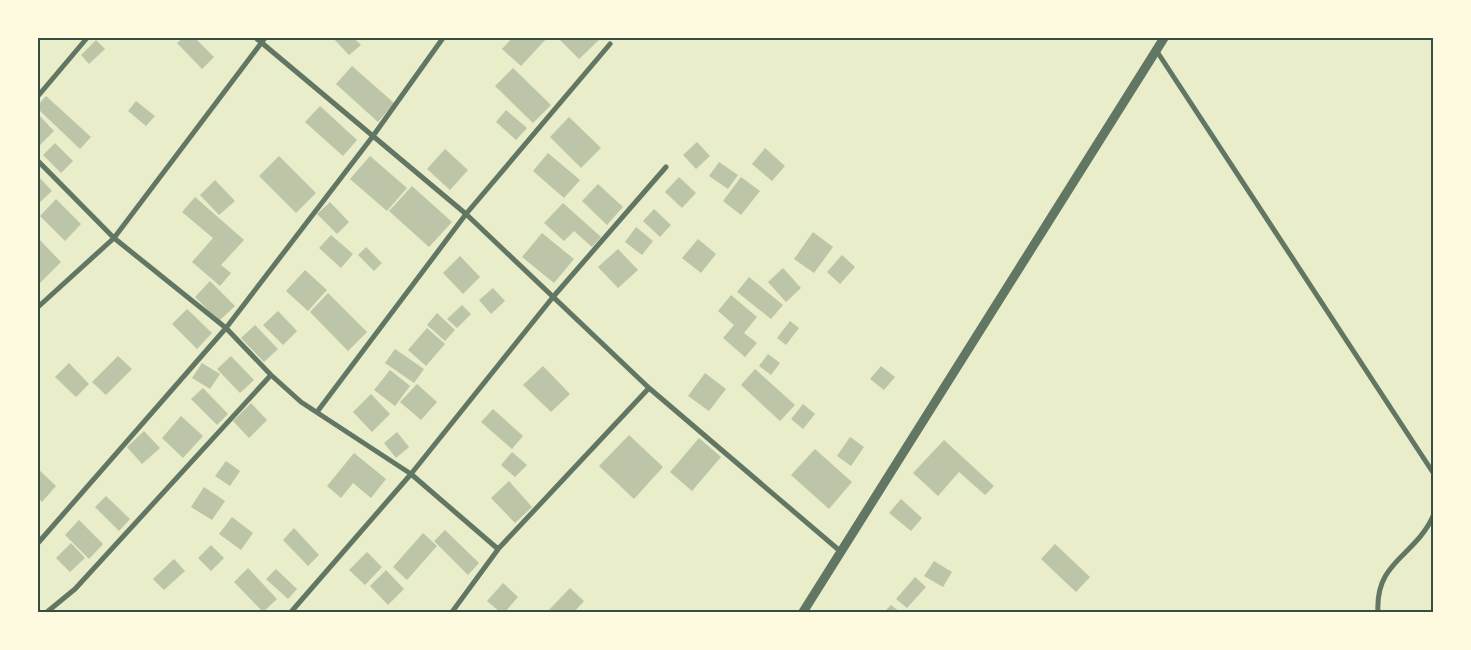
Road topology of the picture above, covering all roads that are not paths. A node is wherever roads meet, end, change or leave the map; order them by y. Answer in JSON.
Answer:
{"nodes":[{"id":1,"x":87,"y":38,"type":"edge"},
{"id":2,"x":256,"y":38,"type":"edge"},
{"id":3,"x":443,"y":38,"type":"edge"},
{"id":4,"x":1164,"y":38,"type":"edge"},
{"id":5,"x":263,"y":40,"type":"edge"},
{"id":6,"x":610,"y":44,"type":"dead end"},
{"id":7,"x":1156,"y":50,"type":"junction"},
{"id":8,"x":38,"y":96,"type":"edge"},
{"id":9,"x":373,"y":136,"type":"junction"},
{"id":10,"x":38,"y":161,"type":"edge"},
{"id":11,"x":666,"y":167,"type":"dead end"},
{"id":12,"x":466,"y":214,"type":"junction"},
{"id":13,"x":114,"y":238,"type":"junction"},
{"id":14,"x":553,"y":297,"type":"junction"},
{"id":15,"x":38,"y":307,"type":"edge"},
{"id":16,"x":226,"y":328,"type":"junction"},
{"id":17,"x":271,"y":375,"type":"junction"},
{"id":18,"x":649,"y":388,"type":"junction"},
{"id":19,"x":317,"y":412,"type":"junction"},
{"id":20,"x":411,"y":474,"type":"junction"},
{"id":21,"x":1434,"y":474,"type":"edge"},
{"id":22,"x":1434,"y":514,"type":"edge"},
{"id":23,"x":38,"y":543,"type":"edge"},
{"id":24,"x":498,"y":549,"type":"junction"},
{"id":25,"x":840,"y":551,"type":"junction"},
{"id":26,"x":47,"y":612,"type":"edge"},
{"id":27,"x":291,"y":612,"type":"edge"},
{"id":28,"x":452,"y":612,"type":"edge"},
{"id":29,"x":803,"y":612,"type":"edge"},
{"id":30,"x":1378,"y":612,"type":"edge"}],
"edges":[{"from":1,"to":8,"type":"street"},
{"from":2,"to":5,"type":"street"},
{"from":3,"to":9,"type":"street"},
{"from":4,"to":7,"type":"street"},
{"from":5,"to":9,"type":"street"},
{"from":5,"to":13,"type":"street"},
{"from":6,"to":12,"type":"street"},
{"from":7,"to":21,"type":"street"},
{"from":7,"to":25,"type":"street"},
{"from":9,"to":12,"type":"street"},
{"from":9,"to":16,"type":"street"},
{"from":10,"to":13,"type":"street"},
{"from":11,"to":14,"type":"street"},
{"from":12,"to":14,"type":"street"},
{"from":12,"to":19,"type":"street"},
{"from":13,"to":15,"type":"street"},
{"from":13,"to":16,"type":"street"},
{"from":14,"to":18,"type":"street"},
{"from":14,"to":20,"type":"street"},
{"from":16,"to":17,"type":"street"},
{"from":16,"to":23,"type":"street"},
{"from":17,"to":19,"type":"street"},
{"from":17,"to":26,"type":"street"},
{"from":18,"to":24,"type":"street"},
{"from":18,"to":25,"type":"street"},
{"from":19,"to":20,"type":"street"},
{"from":20,"to":24,"type":"street"},
{"from":20,"to":27,"type":"street"},
{"from":22,"to":30,"type":"street"},
{"from":24,"to":28,"type":"street"},
{"from":25,"to":29,"type":"street"}]}
